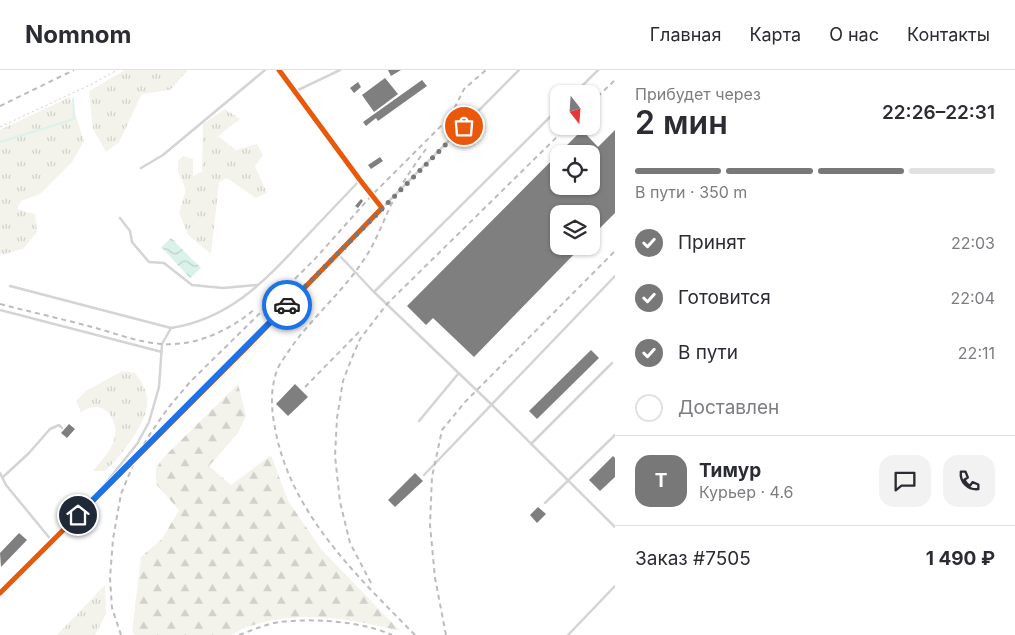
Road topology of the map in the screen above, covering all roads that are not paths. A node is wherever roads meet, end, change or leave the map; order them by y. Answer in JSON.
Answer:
{"nodes":[{"id":1,"x":265,"y":70,"type":"edge"},
{"id":2,"x":279,"y":70,"type":"edge"},
{"id":3,"x":340,"y":70,"type":"edge"},
{"id":4,"x":518,"y":70,"type":"edge"},
{"id":5,"x":598,"y":70,"type":"edge"},
{"id":6,"x":583,"y":85,"type":"edge"},
{"id":7,"x":295,"y":91,"type":"junction"},
{"id":8,"x":550,"y":117,"type":"edge"},
{"id":9,"x":141,"y":168,"type":"dead end"},
{"id":10,"x":360,"y":180,"type":"junction"},
{"id":11,"x":382,"y":208,"type":"junction"},
{"id":12,"x":120,"y":218,"type":"dead end"},
{"id":13,"x":338,"y":253,"type":"junction"},
{"id":14,"x":615,"y":276,"type":"edge"},
{"id":15,"x":259,"y":284,"type":"junction"},
{"id":16,"x":10,"y":286,"type":"dead end"},
{"id":17,"x":374,"y":292,"type":"junction"},
{"id":18,"x":0,"y":310,"type":"edge"},
{"id":19,"x":171,"y":328,"type":"junction"},
{"id":20,"x":162,"y":352,"type":"junction"},
{"id":21,"x":614,"y":363,"type":"edge"},
{"id":22,"x":458,"y":374,"type":"junction"},
{"id":23,"x":491,"y":404,"type":"junction"},
{"id":24,"x":419,"y":420,"type":"dead end"},
{"id":25,"x":62,"y":428,"type":"dead end"},
{"id":26,"x":615,"y":435,"type":"edge"},
{"id":27,"x":531,"y":444,"type":"junction"},
{"id":28,"x":0,"y":473,"type":"edge"},
{"id":29,"x":424,"y":475,"type":"dead end"},
{"id":30,"x":3,"y":477,"type":"junction"},
{"id":31,"x":567,"y":481,"type":"junction"},
{"id":32,"x":92,"y":502,"type":"junction"},
{"id":33,"x":545,"y":503,"type":"dead end"},
{"id":34,"x":615,"y":527,"type":"edge"},
{"id":35,"x":52,"y":540,"type":"junction"},
{"id":36,"x":615,"y":586,"type":"edge"},
{"id":37,"x":0,"y":593,"type":"edge"},
{"id":38,"x":568,"y":635,"type":"edge"}],
"edges":[{"from":1,"to":9,"type":"lane"},
{"from":2,"to":7,"type":"street"},
{"from":3,"to":7,"type":"lane"},
{"from":4,"to":11,"type":"lane"},
{"from":5,"to":6,"type":"lane"},
{"from":7,"to":10,"type":"street"},
{"from":8,"to":17,"type":"lane"},
{"from":10,"to":11,"type":"street"},
{"from":10,"to":15,"type":"lane"},
{"from":11,"to":13,"type":"street"},
{"from":12,"to":15,"type":"lane"},
{"from":13,"to":17,"type":"lane"},
{"from":13,"to":32,"type":"street"},
{"from":14,"to":23,"type":"lane"},
{"from":15,"to":19,"type":"lane"},
{"from":16,"to":19,"type":"lane"},
{"from":17,"to":22,"type":"lane"},
{"from":18,"to":20,"type":"lane"},
{"from":19,"to":20,"type":"lane"},
{"from":20,"to":32,"type":"lane"},
{"from":21,"to":27,"type":"lane"},
{"from":22,"to":23,"type":"lane"},
{"from":22,"to":24,"type":"lane"},
{"from":23,"to":27,"type":"lane"},
{"from":23,"to":29,"type":"lane"},
{"from":25,"to":30,"type":"lane"},
{"from":26,"to":31,"type":"lane"},
{"from":27,"to":31,"type":"lane"},
{"from":28,"to":30,"type":"lane"},
{"from":30,"to":35,"type":"lane"},
{"from":31,"to":33,"type":"lane"},
{"from":31,"to":34,"type":"lane"},
{"from":32,"to":35,"type":"street"},
{"from":35,"to":37,"type":"street"},
{"from":36,"to":38,"type":"lane"}]}
